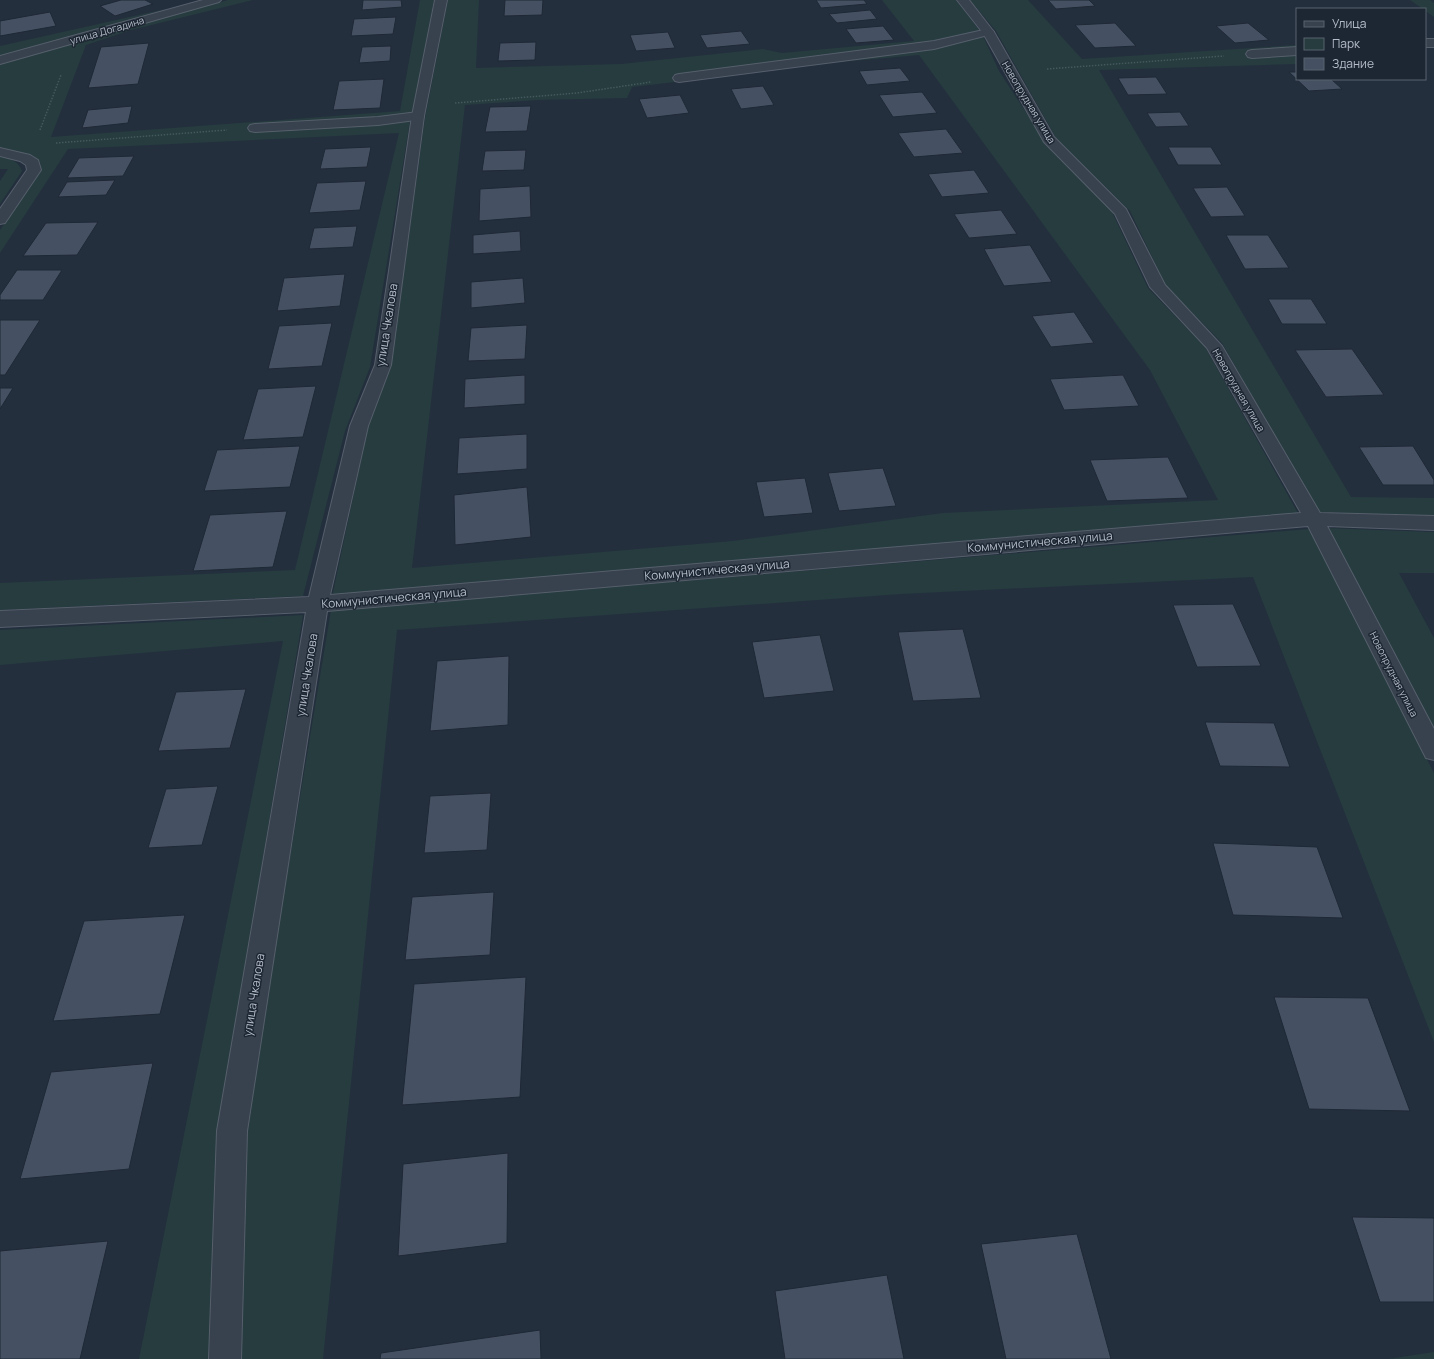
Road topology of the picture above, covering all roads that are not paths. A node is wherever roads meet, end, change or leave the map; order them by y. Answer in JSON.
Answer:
{"nodes":[{"id":1,"x":215,"y":0,"type":"edge"},
{"id":2,"x":441,"y":0,"type":"edge"},
{"id":3,"x":963,"y":0,"type":"edge"},
{"id":4,"x":199,"y":2,"type":"edge"},
{"id":5,"x":988,"y":32,"type":"junction"},
{"id":6,"x":1296,"y":51,"type":"edge"},
{"id":7,"x":1252,"y":54,"type":"road end"},
{"id":8,"x":0,"y":60,"type":"edge"},
{"id":9,"x":679,"y":78,"type":"road end"},
{"id":10,"x":418,"y":116,"type":"junction"},
{"id":11,"x":255,"y":128,"type":"road end"},
{"id":12,"x":0,"y":152,"type":"edge"},
{"id":13,"x":0,"y":220,"type":"edge"},
{"id":14,"x":1314,"y":519,"type":"junction"},
{"id":15,"x":1434,"y":523,"type":"edge"},
{"id":16,"x":318,"y":604,"type":"junction"},
{"id":17,"x":0,"y":619,"type":"edge"},
{"id":18,"x":1434,"y":751,"type":"edge"},
{"id":19,"x":225,"y":1359,"type":"edge"}],
"edges":[{"from":1,"to":4,"type":"street","name":"улица Догадина"},
{"from":2,"to":10,"type":"street","name":"улица Чкалова"},
{"from":3,"to":5,"type":"street","name":"Новопрудная улица"},
{"from":4,"to":8,"type":"street","name":"улица Догадина"},
{"from":5,"to":9,"type":"street"},
{"from":5,"to":14,"type":"street","name":"Новопрудная улица"},
{"from":6,"to":7,"type":"street"},
{"from":10,"to":11,"type":"street"},
{"from":10,"to":16,"type":"street","name":"улица Чкалова"},
{"from":12,"to":13,"type":"street"},
{"from":14,"to":15,"type":"street","name":"Коммунистическая улица"},
{"from":14,"to":16,"type":"street","name":"Коммунистическая улица"},
{"from":14,"to":18,"type":"street","name":"Новопрудная улица"},
{"from":16,"to":17,"type":"street","name":"Коммунистическая улица"},
{"from":16,"to":19,"type":"street","name":"улица Чкалова"}]}
